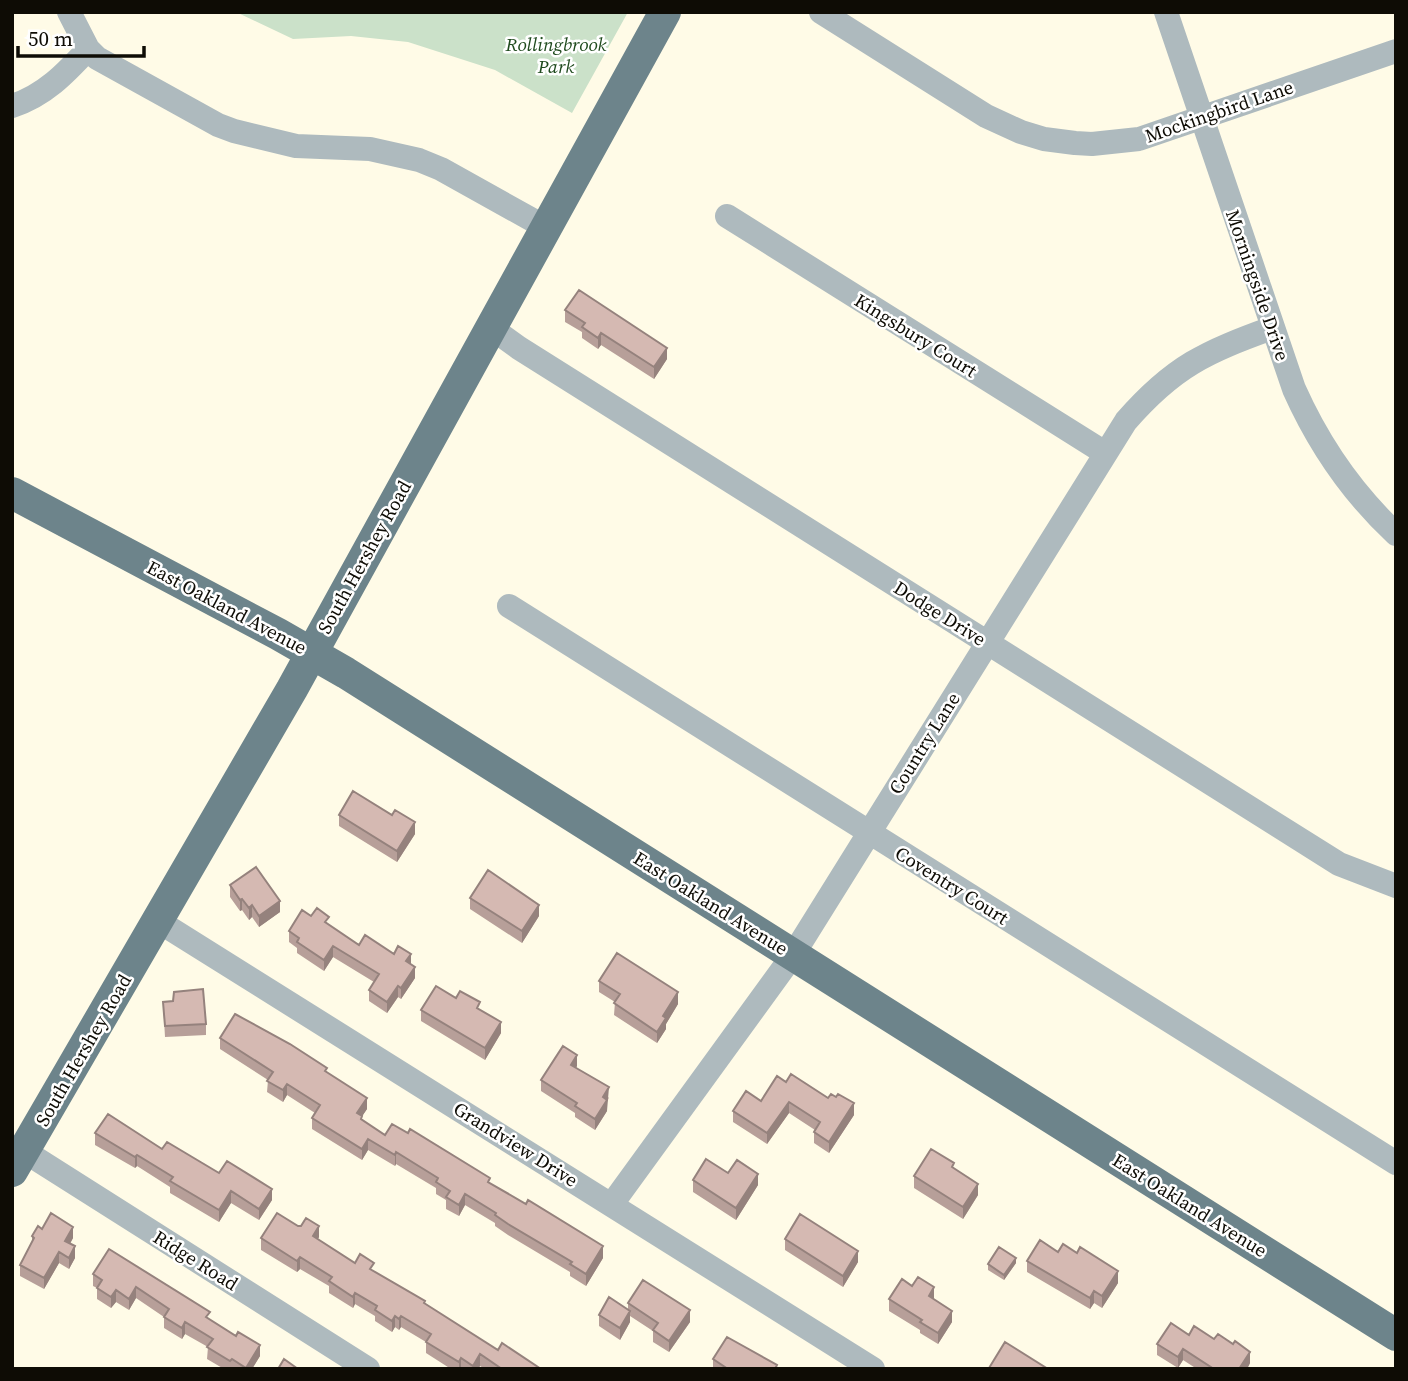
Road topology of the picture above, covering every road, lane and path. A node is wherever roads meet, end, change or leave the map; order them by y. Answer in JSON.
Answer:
{"nodes":[{"id":1,"x":69,"y":12,"type":"edge"},
{"id":2,"x":665,"y":12,"type":"edge"},
{"id":3,"x":821,"y":12,"type":"edge"},
{"id":4,"x":1166,"y":12,"type":"edge"},
{"id":5,"x":88,"y":49,"type":"junction"},
{"id":6,"x":1396,"y":51,"type":"edge"},
{"id":7,"x":12,"y":106,"type":"edge"},
{"id":8,"x":1201,"y":116,"type":"junction"},
{"id":9,"x":727,"y":216,"type":"dead end"},
{"id":10,"x":545,"y":227,"type":"junction"},
{"id":11,"x":490,"y":327,"type":"junction"},
{"id":12,"x":1272,"y":328,"type":"junction"},
{"id":13,"x":1105,"y":453,"type":"junction"},
{"id":14,"x":12,"y":493,"type":"edge"},
{"id":15,"x":1396,"y":534,"type":"edge"},
{"id":16,"x":509,"y":606,"type":"dead end"},
{"id":17,"x":986,"y":642,"type":"junction"},
{"id":18,"x":311,"y":653,"type":"junction"},
{"id":19,"x":868,"y":832,"type":"junction"},
{"id":20,"x":1396,"y":886,"type":"edge"},
{"id":21,"x":158,"y":921,"type":"junction"},
{"id":22,"x":793,"y":954,"type":"junction"},
{"id":23,"x":18,"y":1161,"type":"edge"},
{"id":24,"x":1396,"y":1163,"type":"edge"},
{"id":25,"x":612,"y":1204,"type":"junction"},
{"id":26,"x":1396,"y":1335,"type":"edge"},
{"id":27,"x":368,"y":1369,"type":"edge"},
{"id":28,"x":873,"y":1369,"type":"edge"}],
"edges":[{"from":1,"to":5,"type":"street"},
{"from":2,"to":10,"type":"main road","name":"South Hershey Road"},
{"from":3,"to":8,"type":"street","name":"Mockingbird Lane"},
{"from":4,"to":8,"type":"street","name":"Morningside Drive"},
{"from":5,"to":7,"type":"street"},
{"from":5,"to":10,"type":"street"},
{"from":6,"to":8,"type":"street","name":"Mockingbird Lane"},
{"from":8,"to":12,"type":"street","name":"Morningside Drive"},
{"from":9,"to":13,"type":"street","name":"Kingsbury Court"},
{"from":10,"to":11,"type":"main road","name":"South Hershey Road"},
{"from":11,"to":17,"type":"street","name":"Dodge Drive"},
{"from":11,"to":18,"type":"main road","name":"South Hershey Road"},
{"from":12,"to":13,"type":"street","name":"Country Lane"},
{"from":12,"to":15,"type":"street","name":"Morningside Drive"},
{"from":13,"to":17,"type":"street","name":"Country Lane"},
{"from":14,"to":18,"type":"main road","name":"East Oakland Avenue"},
{"from":16,"to":19,"type":"street","name":"Coventry Court"},
{"from":17,"to":19,"type":"street","name":"Country Lane"},
{"from":17,"to":20,"type":"street","name":"Dodge Drive"},
{"from":18,"to":21,"type":"main road","name":"South Hershey Road"},
{"from":18,"to":22,"type":"main road","name":"East Oakland Avenue"},
{"from":19,"to":22,"type":"street","name":"Country Lane"},
{"from":19,"to":24,"type":"street","name":"Coventry Court"},
{"from":21,"to":23,"type":"main road","name":"South Hershey Road"},
{"from":21,"to":25,"type":"street","name":"Grandview Drive"},
{"from":22,"to":25,"type":"street","name":"Country Lane"},
{"from":22,"to":26,"type":"main road","name":"East Oakland Avenue"},
{"from":23,"to":27,"type":"street","name":"Ridge Road"},
{"from":25,"to":28,"type":"street","name":"Grandview Drive"}]}
